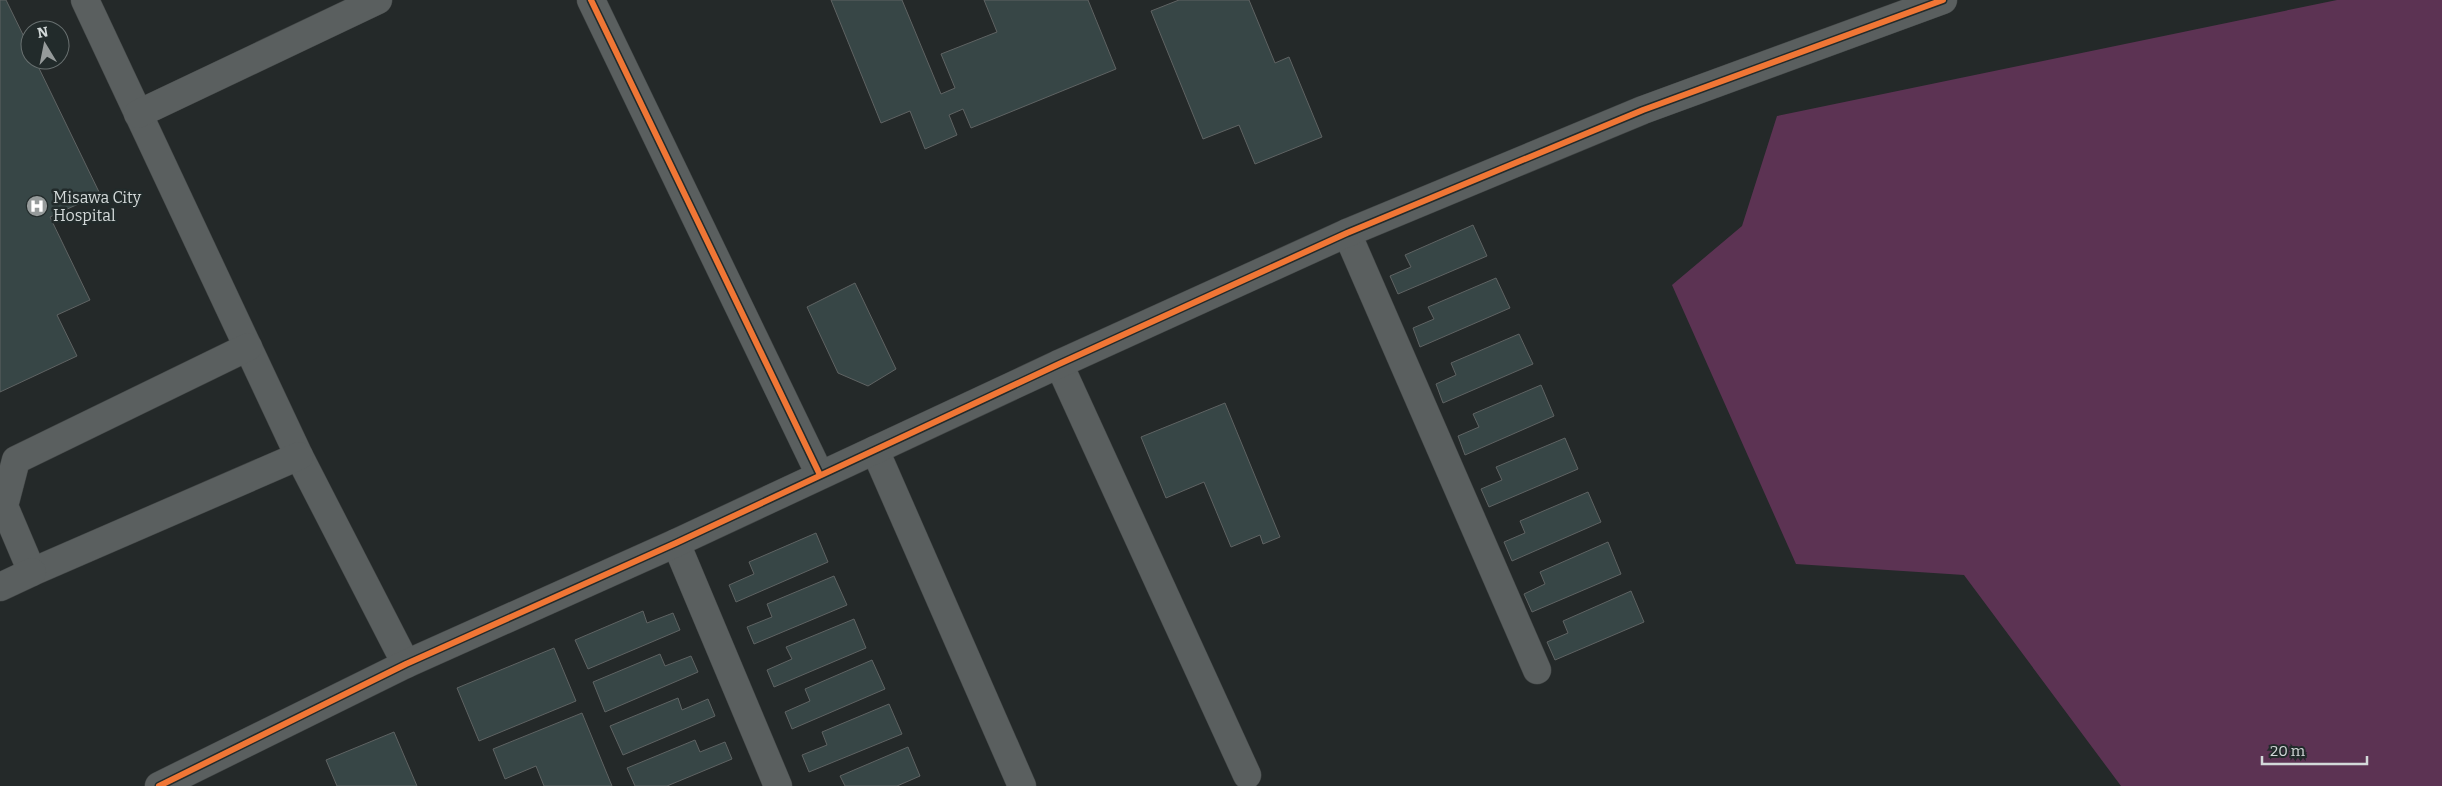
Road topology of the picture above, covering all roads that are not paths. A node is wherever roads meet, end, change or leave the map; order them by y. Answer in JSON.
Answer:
{"nodes":[{"id":1,"x":85,"y":0,"type":"edge"},
{"id":2,"x":378,"y":0,"type":"edge"},
{"id":3,"x":591,"y":0,"type":"edge"},
{"id":4,"x":1943,"y":0,"type":"edge"},
{"id":5,"x":138,"y":114,"type":"junction"},
{"id":6,"x":1347,"y":233,"type":"junction"},
{"id":7,"x":248,"y":346,"type":"junction"},
{"id":8,"x":1059,"y":364,"type":"junction"},
{"id":9,"x":874,"y":450,"type":"junction"},
{"id":10,"x":299,"y":456,"type":"junction"},
{"id":11,"x":820,"y":475,"type":"junction"},
{"id":12,"x":676,"y":543,"type":"junction"},
{"id":13,"x":32,"y":572,"type":"junction"},
{"id":14,"x":0,"y":587,"type":"edge"},
{"id":15,"x":406,"y":664,"type":"junction"},
{"id":16,"x":1537,"y":670,"type":"dead end"},
{"id":17,"x":1247,"y":775,"type":"dead end"},
{"id":18,"x":159,"y":786,"type":"edge"},
{"id":19,"x":778,"y":786,"type":"edge"},
{"id":20,"x":1022,"y":786,"type":"edge"}],
"edges":[{"from":1,"to":5,"type":"street"},
{"from":2,"to":5,"type":"street"},
{"from":3,"to":11,"type":"street"},
{"from":4,"to":6,"type":"street"},
{"from":5,"to":7,"type":"street"},
{"from":6,"to":8,"type":"street"},
{"from":6,"to":16,"type":"street"},
{"from":7,"to":10,"type":"street"},
{"from":7,"to":13,"type":"street"},
{"from":8,"to":9,"type":"street"},
{"from":8,"to":17,"type":"street"},
{"from":9,"to":11,"type":"street"},
{"from":9,"to":20,"type":"street"},
{"from":10,"to":13,"type":"street"},
{"from":10,"to":15,"type":"street"},
{"from":11,"to":12,"type":"street"},
{"from":12,"to":15,"type":"street"},
{"from":12,"to":19,"type":"street"},
{"from":13,"to":14,"type":"street"},
{"from":15,"to":18,"type":"street"}]}
